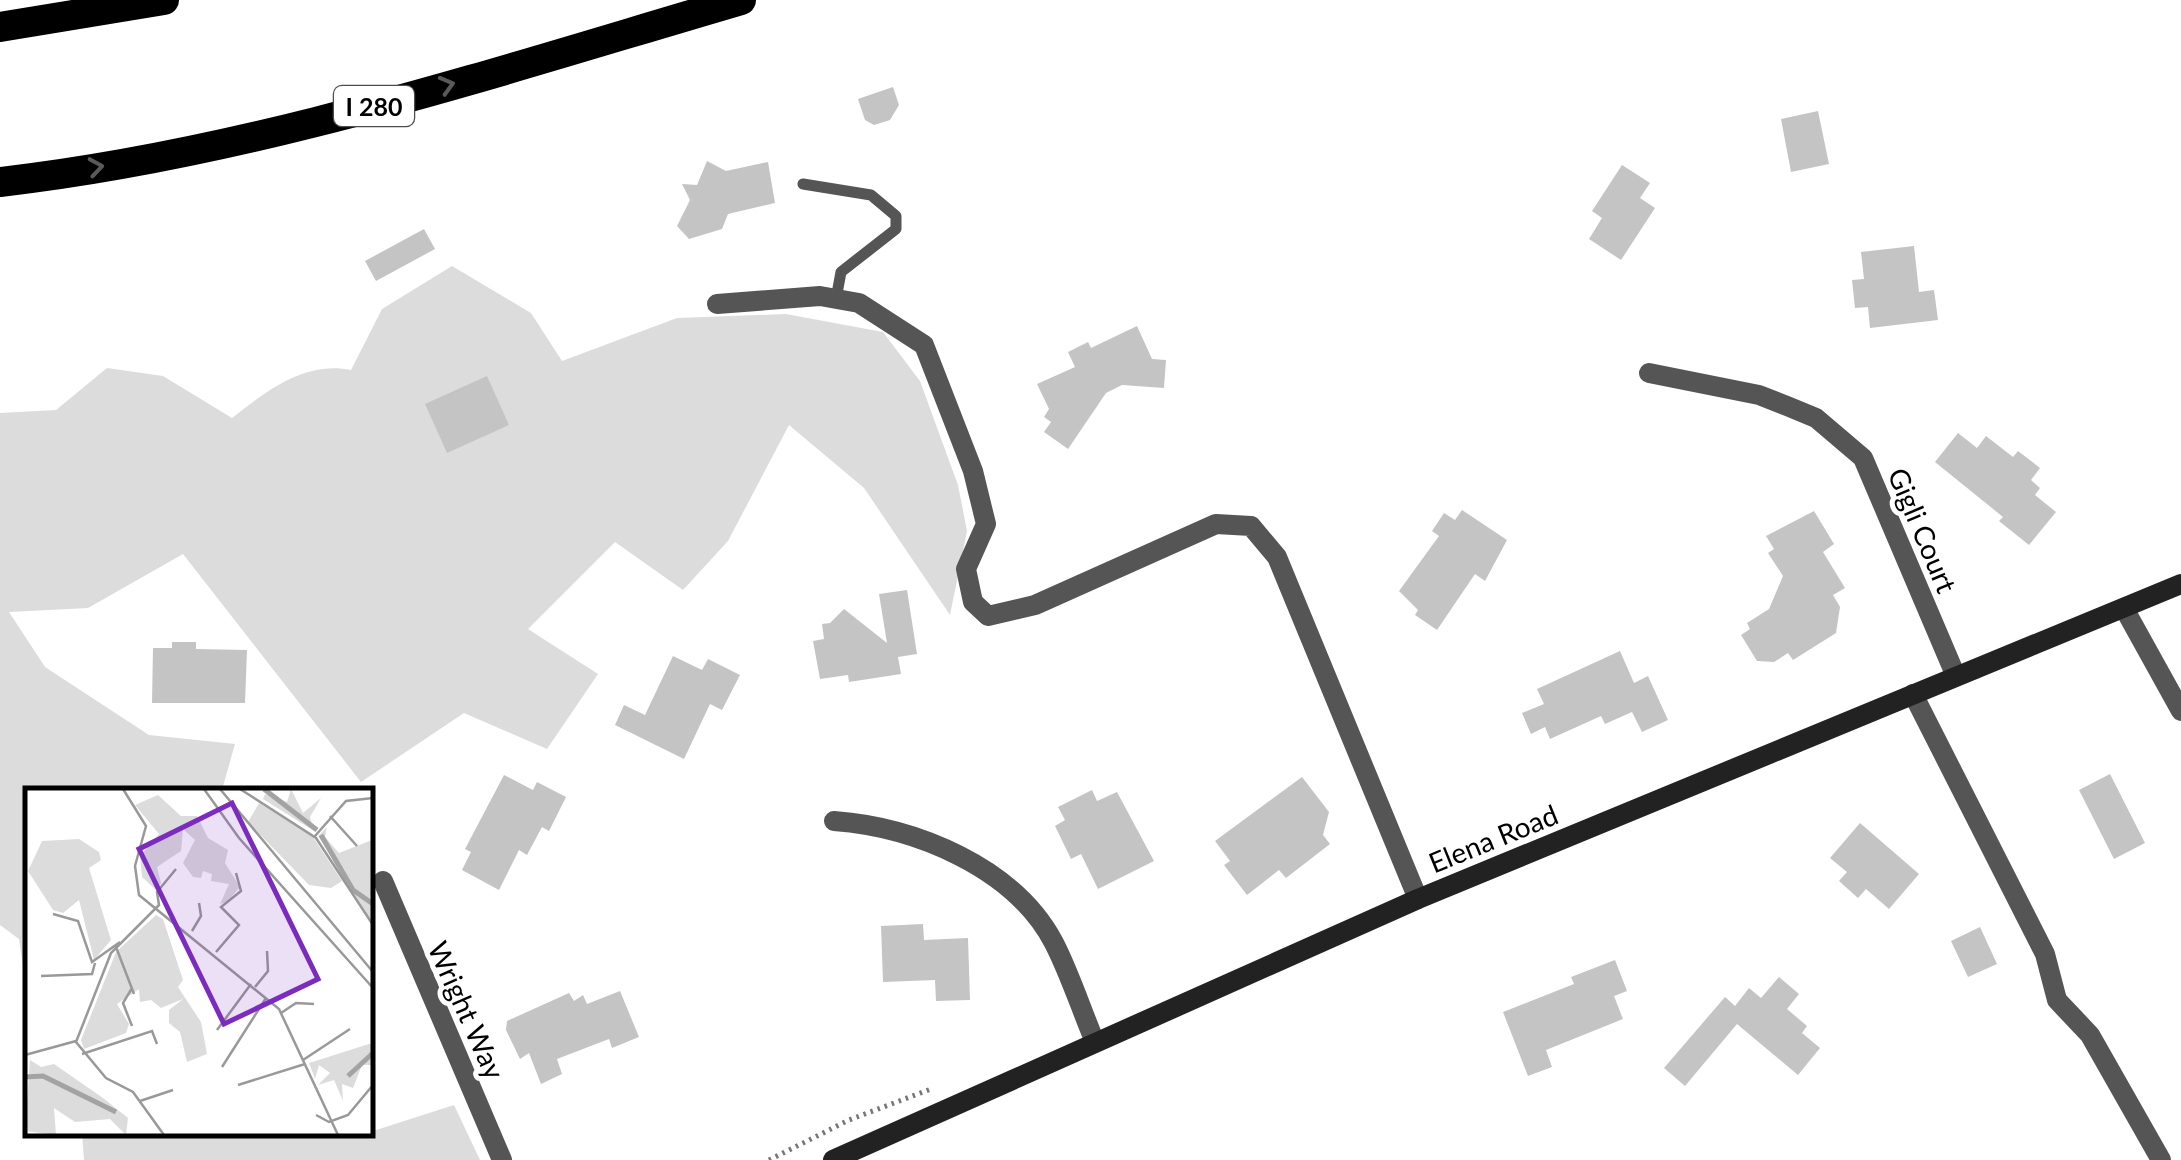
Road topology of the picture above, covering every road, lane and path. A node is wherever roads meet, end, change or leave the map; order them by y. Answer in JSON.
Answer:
{"nodes":[{"id":1,"x":164,"y":0,"type":"edge"},
{"id":2,"x":741,"y":0,"type":"edge"},
{"id":3,"x":0,"y":27,"type":"edge"},
{"id":4,"x":0,"y":182,"type":"edge"},
{"id":5,"x":803,"y":184,"type":"dead end"},
{"id":6,"x":836,"y":299,"type":"junction"},
{"id":7,"x":717,"y":304,"type":"dead end"},
{"id":8,"x":1649,"y":374,"type":"dead end"},
{"id":9,"x":2181,"y":584,"type":"edge"},
{"id":10,"x":2126,"y":610,"type":"junction"},
{"id":11,"x":1956,"y":674,"type":"junction"},
{"id":12,"x":1913,"y":694,"type":"junction"},
{"id":13,"x":2181,"y":711,"type":"edge"},
{"id":14,"x":834,"y":821,"type":"dead end"},
{"id":15,"x":383,"y":881,"type":"dead end"},
{"id":16,"x":1418,"y":899,"type":"junction"},
{"id":17,"x":1095,"y":1042,"type":"junction"},
{"id":18,"x":939,"y":1086,"type":"dead end"},
{"id":19,"x":502,"y":1160,"type":"edge"},
{"id":20,"x":769,"y":1160,"type":"edge"},
{"id":21,"x":833,"y":1160,"type":"edge"},
{"id":22,"x":2161,"y":1160,"type":"edge"}],
"edges":[{"from":1,"to":3,"type":"highway"},
{"from":4,"to":2,"type":"highway","number":"I 280","one_way":true},
{"from":5,"to":6,"type":"lane"},
{"from":6,"to":7,"type":"street"},
{"from":6,"to":16,"type":"street"},
{"from":8,"to":11,"type":"street","name":"Gigli Court"},
{"from":9,"to":10,"type":"street","name":"Elena Road"},
{"from":10,"to":11,"type":"street","name":"Elena Road"},
{"from":10,"to":13,"type":"street"},
{"from":11,"to":12,"type":"street","name":"Elena Road"},
{"from":12,"to":16,"type":"street","name":"Elena Road"},
{"from":12,"to":22,"type":"street"},
{"from":14,"to":17,"type":"street"},
{"from":15,"to":19,"type":"street","name":"Wright Way"},
{"from":16,"to":17,"type":"street","name":"Elena Road"},
{"from":17,"to":21,"type":"street","name":"Elena Road"},
{"from":18,"to":20,"type":"path"}]}
